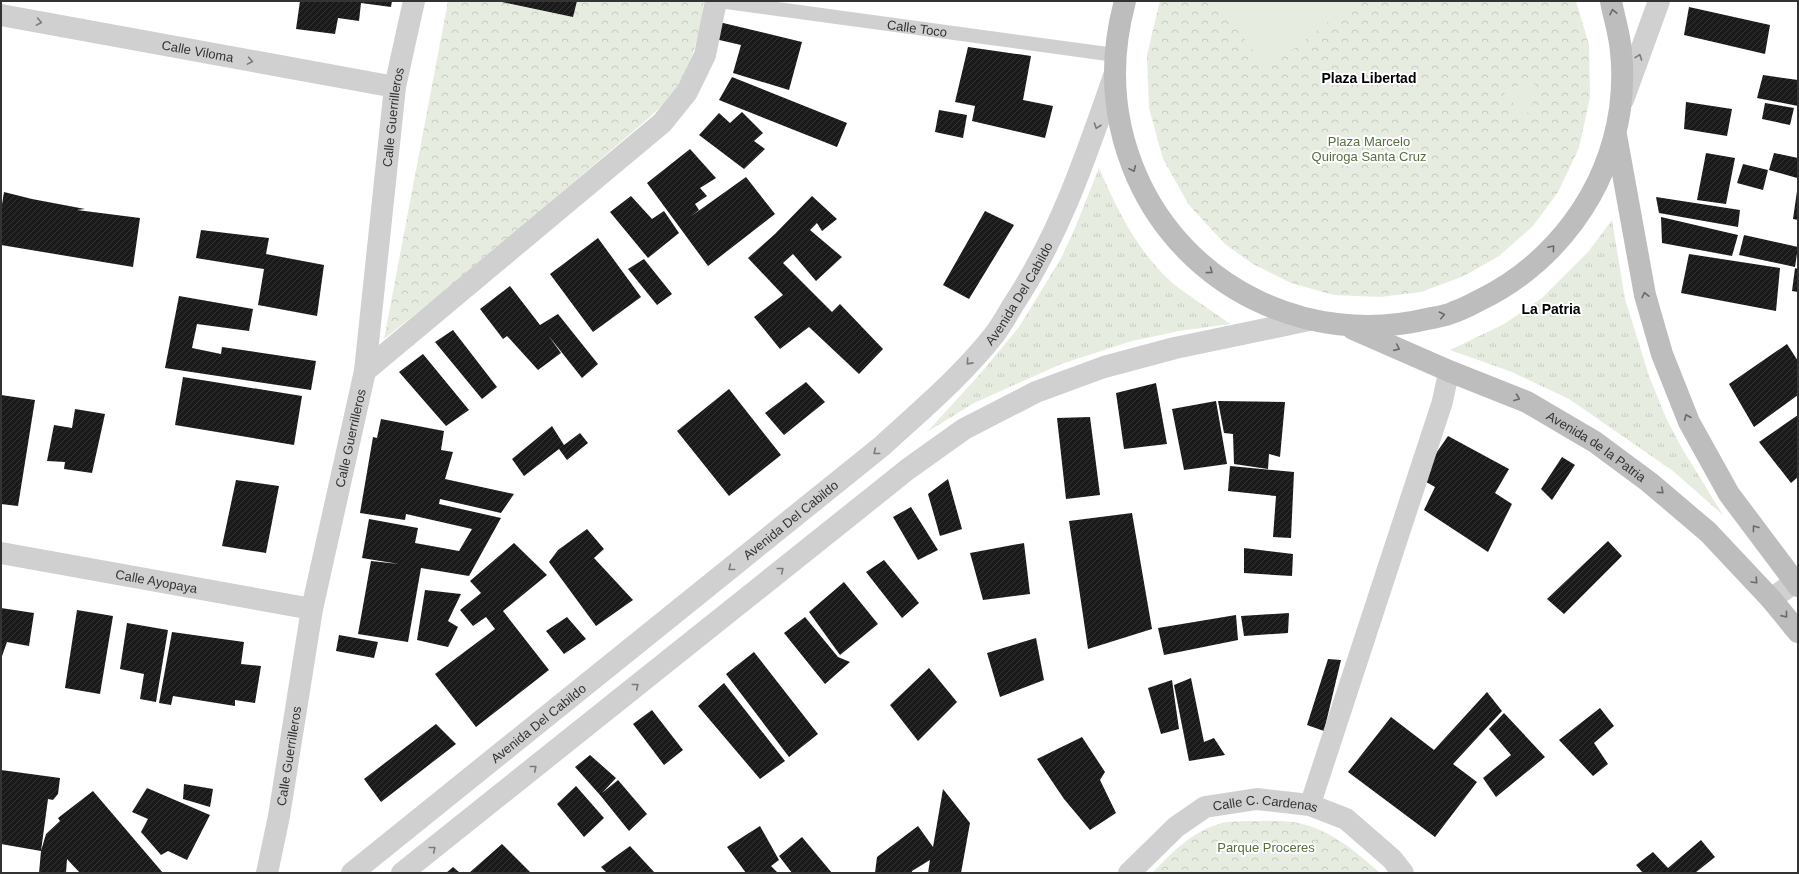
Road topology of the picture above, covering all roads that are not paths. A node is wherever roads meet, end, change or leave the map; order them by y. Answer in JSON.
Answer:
{"nodes":[{"id":1,"x":414,"y":1,"type":"edge"},
{"id":2,"x":718,"y":1,"type":"edge"},
{"id":3,"x":1116,"y":1,"type":"edge"},
{"id":4,"x":1125,"y":1,"type":"edge"},
{"id":5,"x":1611,"y":1,"type":"edge"},
{"id":6,"x":1659,"y":1,"type":"edge"},
{"id":7,"x":1,"y":15,"type":"edge"},
{"id":8,"x":1119,"y":22,"type":"junction"},
{"id":9,"x":1114,"y":66,"type":"junction"},
{"id":10,"x":395,"y":87,"type":"junction"},
{"id":11,"x":1620,"y":106,"type":"junction"},
{"id":12,"x":1616,"y":131,"type":"junction"},
{"id":13,"x":1309,"y":320,"type":"junction"},
{"id":14,"x":1348,"y":326,"type":"junction"},
{"id":15,"x":365,"y":371,"type":"junction"},
{"id":16,"x":1449,"y":371,"type":"junction"},
{"id":17,"x":1,"y":553,"type":"edge"},
{"id":18,"x":1797,"y":583,"type":"edge"},
{"id":19,"x":1771,"y":599,"type":"junction"},
{"id":20,"x":312,"y":609,"type":"junction"},
{"id":21,"x":1798,"y":632,"type":"edge"},
{"id":22,"x":1310,"y":805,"type":"junction"},
{"id":23,"x":268,"y":873,"type":"edge"},
{"id":24,"x":352,"y":873,"type":"edge"},
{"id":25,"x":402,"y":873,"type":"edge"},
{"id":26,"x":1129,"y":873,"type":"edge"},
{"id":27,"x":1403,"y":873,"type":"edge"}],
"edges":[{"from":1,"to":10,"type":"street","name":"Calle Guerrilleros"},
{"from":2,"to":9,"type":"lane","name":"Calle Toco"},
{"from":2,"to":15,"type":"street"},
{"from":3,"to":8,"type":"main road"},
{"from":4,"to":8,"type":"main road"},
{"from":11,"to":5,"type":"main road","one_way":true},
{"from":11,"to":6,"type":"street","one_way":true},
{"from":7,"to":10,"type":"street","name":"Calle Viloma","one_way":true},
{"from":8,"to":9,"type":"main road"},
{"from":9,"to":13,"type":"main road","one_way":true},
{"from":9,"to":24,"type":"street","name":"Avenida Del Cabildo","one_way":true},
{"from":10,"to":15,"type":"street","name":"Calle Guerrilleros"},
{"from":11,"to":12,"type":"main road"},
{"from":14,"to":12,"type":"main road","one_way":true},
{"from":18,"to":12,"type":"main road","one_way":true},
{"from":13,"to":14,"type":"main road"},
{"from":25,"to":13,"type":"street","one_way":true},
{"from":14,"to":16,"type":"main road","name":"Avenida de la Patria","one_way":true},
{"from":15,"to":20,"type":"street","name":"Calle Guerrilleros"},
{"from":16,"to":19,"type":"main road","name":"Avenida de la Patria","one_way":true},
{"from":16,"to":22,"type":"street"},
{"from":17,"to":20,"type":"street","name":"Calle Ayopaya"},
{"from":18,"to":19,"type":"street"},
{"from":19,"to":21,"type":"main road","name":"Avenida de la Patria","one_way":true},
{"from":20,"to":23,"type":"street","name":"Calle Guerrilleros"},
{"from":22,"to":26,"type":"street","name":"Calle C. Cardenas"},
{"from":22,"to":27,"type":"street","name":"Calle C. Cardenas"}]}
